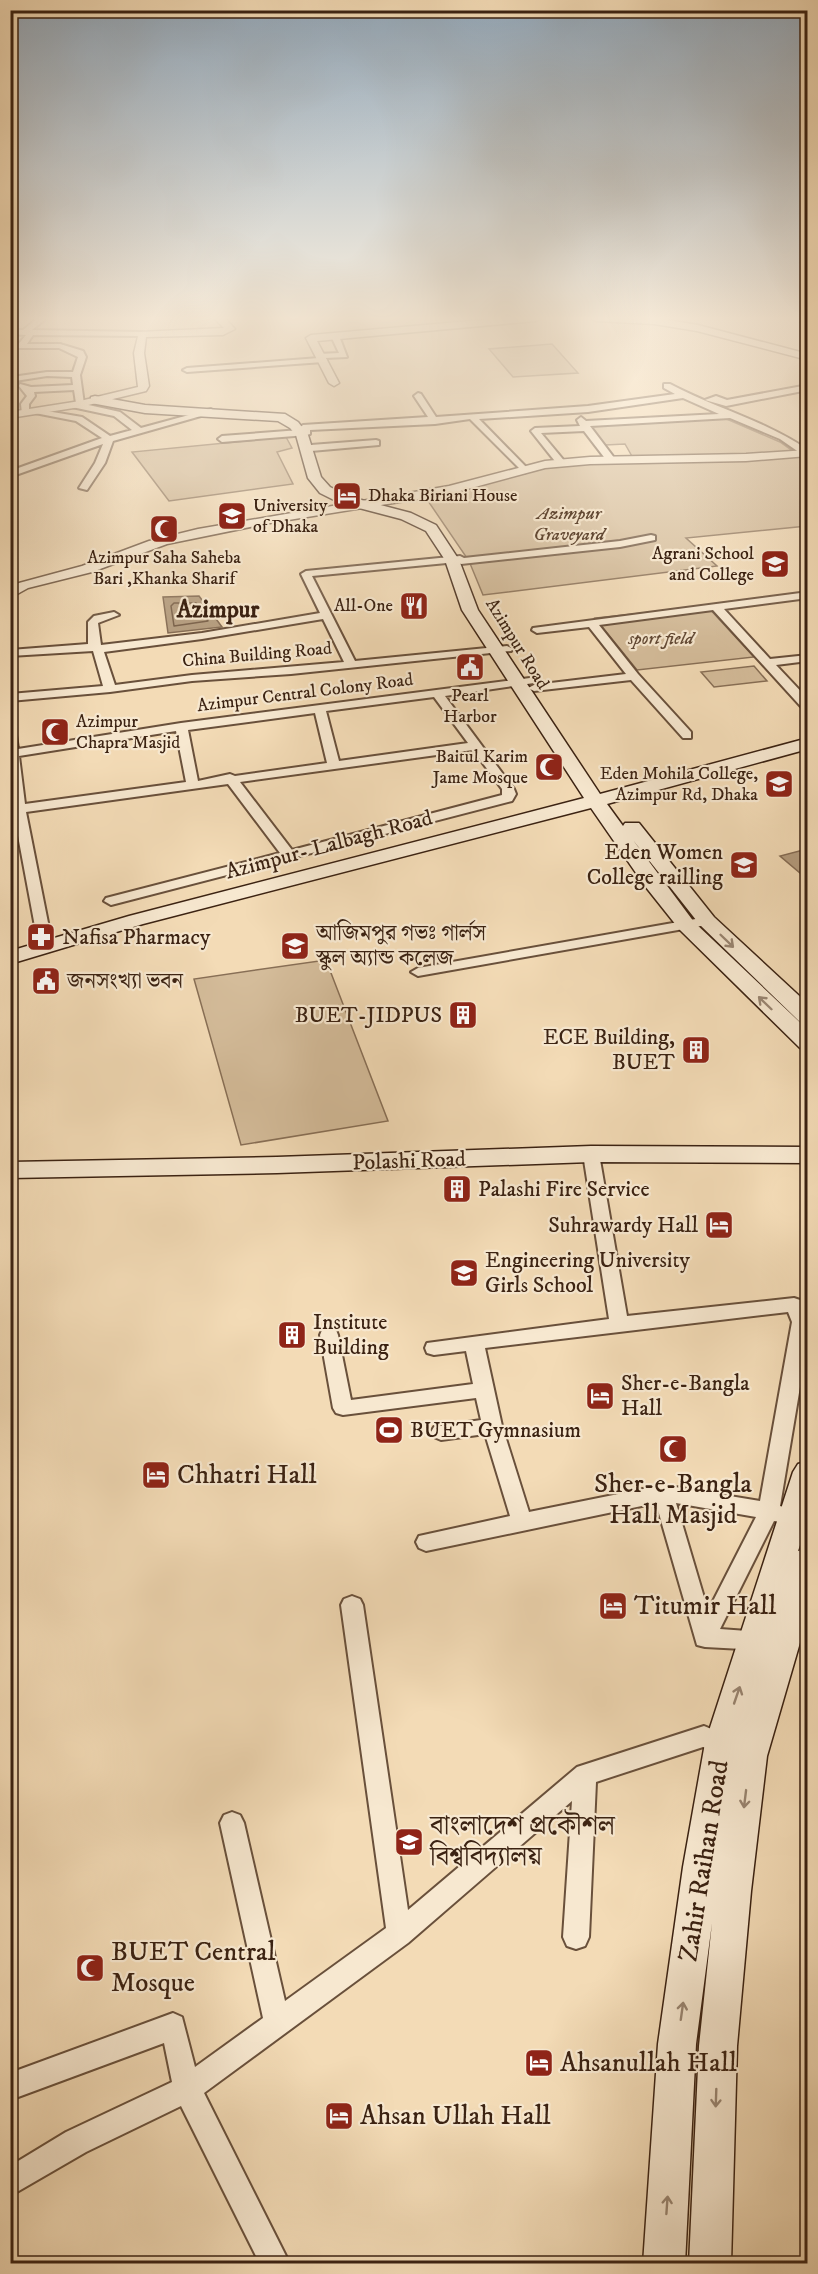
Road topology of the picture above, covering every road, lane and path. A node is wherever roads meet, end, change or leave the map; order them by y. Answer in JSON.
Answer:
{"nodes":[{"id":1,"x":87,"y":424,"type":"edge"},
{"id":2,"x":130,"y":424,"type":"edge"},
{"id":3,"x":164,"y":424,"type":"edge"},
{"id":4,"x":293,"y":424,"type":"edge"},
{"id":5,"x":406,"y":424,"type":"edge"},
{"id":6,"x":479,"y":424,"type":"edge"},
{"id":7,"x":597,"y":424,"type":"edge"},
{"id":8,"x":752,"y":424,"type":"edge"},
{"id":9,"x":584,"y":426,"type":"junction"},
{"id":10,"x":139,"y":431,"type":"junction"},
{"id":11,"x":305,"y":435,"type":"junction"},
{"id":12,"x":109,"y":439,"type":"junction"},
{"id":13,"x":222,"y":439,"type":"dead end"},
{"id":14,"x":376,"y":443,"type":"dead end"},
{"id":15,"x":807,"y":453,"type":"edge"},
{"id":16,"x":610,"y":459,"type":"junction"},
{"id":17,"x":561,"y":463,"type":"junction"},
{"id":18,"x":524,"y":470,"type":"junction"},
{"id":19,"x":10,"y":474,"type":"edge"},
{"id":20,"x":84,"y":489,"type":"dead end"},
{"id":21,"x":362,"y":503,"type":"junction"},
{"id":22,"x":651,"y":538,"type":"dead end"},
{"id":23,"x":458,"y":560,"type":"junction"},
{"id":24,"x":14,"y":589,"type":"edge"},
{"id":25,"x":807,"y":595,"type":"edge"},
{"id":26,"x":716,"y":608,"type":"junction"},
{"id":27,"x":114,"y":615,"type":"dead end"},
{"id":28,"x":325,"y":615,"type":"junction"},
{"id":29,"x":592,"y":623,"type":"junction"},
{"id":30,"x":537,"y":630,"type":"dead end"},
{"id":31,"x":96,"y":648,"type":"junction"},
{"id":32,"x":502,"y":650,"type":"junction"},
{"id":33,"x":10,"y":653,"type":"edge"},
{"id":34,"x":807,"y":658,"type":"edge"},
{"id":35,"x":767,"y":663,"type":"junction"},
{"id":36,"x":351,"y":665,"type":"junction"},
{"id":37,"x":634,"y":676,"type":"junction"},
{"id":38,"x":527,"y":684,"type":"junction"},
{"id":39,"x":110,"y":689,"type":"junction"},
{"id":40,"x":438,"y":694,"type":"junction"},
{"id":41,"x":10,"y":698,"type":"edge"},
{"id":42,"x":807,"y":707,"type":"edge"},
{"id":43,"x":320,"y":710,"type":"junction"},
{"id":44,"x":181,"y":728,"type":"junction"},
{"id":45,"x":10,"y":735,"type":"edge"},
{"id":46,"x":687,"y":735,"type":"dead end"},
{"id":47,"x":807,"y":742,"type":"edge"},
{"id":48,"x":476,"y":746,"type":"junction"},
{"id":49,"x":12,"y":753,"type":"edge"},
{"id":50,"x":807,"y":754,"type":"edge"},
{"id":51,"x":334,"y":764,"type":"junction"},
{"id":52,"x":230,"y":778,"type":"junction"},
{"id":53,"x":192,"y":783,"type":"junction"},
{"id":54,"x":598,"y":803,"type":"junction"},
{"id":55,"x":19,"y":809,"type":"junction"},
{"id":56,"x":290,"y":855,"type":"junction"},
{"id":57,"x":111,"y":901,"type":"dead end"},
{"id":58,"x":707,"y":921,"type":"junction"},
{"id":59,"x":687,"y":926,"type":"junction"},
{"id":60,"x":46,"y":948,"type":"junction"},
{"id":61,"x":10,"y":958,"type":"edge"},
{"id":62,"x":10,"y":968,"type":"edge"},
{"id":63,"x":418,"y":972,"type":"dead end"},
{"id":64,"x":807,"y":1017,"type":"edge"},
{"id":65,"x":807,"y":1043,"type":"edge"},
{"id":66,"x":591,"y":1154,"type":"junction"},
{"id":67,"x":807,"y":1155,"type":"edge"},
{"id":68,"x":10,"y":1170,"type":"edge"},
{"id":69,"x":804,"y":1321,"type":"edge"},
{"id":70,"x":620,"y":1324,"type":"junction"},
{"id":71,"x":329,"y":1335,"type":"dead end"},
{"id":72,"x":474,"y":1342,"type":"junction"},
{"id":73,"x":434,"y":1348,"type":"dead end"},
{"id":74,"x":485,"y":1390,"type":"junction"},
{"id":75,"x":492,"y":1426,"type":"junction"},
{"id":76,"x":441,"y":1432,"type":"dead end"},
{"id":77,"x":807,"y":1472,"type":"edge"},
{"id":78,"x":663,"y":1492,"type":"junction"},
{"id":79,"x":789,"y":1517,"type":"edge"},
{"id":80,"x":522,"y":1522,"type":"junction"},
{"id":81,"x":426,"y":1542,"type":"dead end"},
{"id":82,"x":807,"y":1560,"type":"edge"},
{"id":83,"x":352,"y":1605,"type":"dead end"},
{"id":84,"x":705,"y":1638,"type":"junction"},
{"id":85,"x":769,"y":1642,"type":"junction"},
{"id":86,"x":744,"y":1754,"type":"junction"},
{"id":87,"x":585,"y":1775,"type":"junction"},
{"id":88,"x":232,"y":1823,"type":"dead end"},
{"id":89,"x":399,"y":1934,"type":"junction"},
{"id":90,"x":576,"y":1937,"type":"dead end"},
{"id":91,"x":277,"y":2023,"type":"junction"},
{"id":92,"x":10,"y":2087,"type":"edge"},
{"id":93,"x":187,"y":2089,"type":"junction"},
{"id":94,"x":10,"y":2182,"type":"edge"},
{"id":95,"x":276,"y":2264,"type":"edge"},
{"id":96,"x":663,"y":2264,"type":"edge"},
{"id":97,"x":710,"y":2264,"type":"edge"}],
"edges":[{"from":1,"to":12,"type":"street"},
{"from":2,"to":10,"type":"street"},
{"from":3,"to":10,"type":"street"},
{"from":4,"to":11,"type":"main road"},
{"from":5,"to":11,"type":"street"},
{"from":6,"to":18,"type":"street"},
{"from":7,"to":9,"type":"street"},
{"from":8,"to":15,"type":"street"},
{"from":9,"to":16,"type":"street"},
{"from":9,"to":17,"type":"street"},
{"from":10,"to":12,"type":"street"},
{"from":11,"to":13,"type":"street"},
{"from":11,"to":14,"type":"street"},
{"from":11,"to":21,"type":"main road","name":"Azimpur Road"},
{"from":12,"to":19,"type":"street"},
{"from":12,"to":20,"type":"street"},
{"from":15,"to":16,"type":"street"},
{"from":16,"to":17,"type":"street"},
{"from":17,"to":18,"type":"street"},
{"from":18,"to":21,"type":"street"},
{"from":21,"to":23,"type":"main road","name":"Azimpur Road"},
{"from":21,"to":24,"type":"street"},
{"from":22,"to":23,"type":"street"},
{"from":23,"to":28,"type":"street"},
{"from":23,"to":32,"type":"main road","name":"Azimpur Road"},
{"from":25,"to":26,"type":"street"},
{"from":26,"to":29,"type":"street"},
{"from":26,"to":35,"type":"street"},
{"from":27,"to":31,"type":"street"},
{"from":28,"to":31,"type":"street"},
{"from":28,"to":36,"type":"street"},
{"from":29,"to":30,"type":"street"},
{"from":29,"to":37,"type":"street"},
{"from":31,"to":33,"type":"street"},
{"from":31,"to":39,"type":"street"},
{"from":32,"to":36,"type":"street","name":"China Building Road"},
{"from":32,"to":38,"type":"main road","name":"Azimpur Road"},
{"from":34,"to":35,"type":"street"},
{"from":35,"to":42,"type":"street"},
{"from":36,"to":39,"type":"street","name":"China Building Road"},
{"from":37,"to":38,"type":"street","name":"Azimpur Central Colony Road"},
{"from":37,"to":46,"type":"street"},
{"from":38,"to":40,"type":"street","name":"Azimpur Central Colony Road"},
{"from":38,"to":54,"type":"main road","name":"Azimpur Road"},
{"from":39,"to":41,"type":"street","name":"China Building Road"},
{"from":40,"to":43,"type":"street","name":"Azimpur Central Colony Road"},
{"from":40,"to":48,"type":"street"},
{"from":43,"to":44,"type":"street","name":"Azimpur Central Colony Road"},
{"from":43,"to":51,"type":"street"},
{"from":44,"to":49,"type":"street","name":"Azimpur Central Colony Road"},
{"from":44,"to":53,"type":"street"},
{"from":45,"to":49,"type":"street"},
{"from":47,"to":54,"type":"main road"},
{"from":48,"to":51,"type":"street"},
{"from":48,"to":56,"type":"street"},
{"from":49,"to":55,"type":"street"},
{"from":50,"to":54,"type":"main road"},
{"from":51,"to":52,"type":"street"},
{"from":52,"to":53,"type":"street"},
{"from":52,"to":56,"type":"street"},
{"from":53,"to":55,"type":"street"},
{"from":54,"to":58,"type":"main road","name":"Azimpur Road"},
{"from":54,"to":59,"type":"main road","name":"Azimpur Road"},
{"from":54,"to":60,"type":"main road","name":"Azimpur- Lalbagh Road"},
{"from":54,"to":62,"type":"main road"},
{"from":55,"to":60,"type":"street"},
{"from":56,"to":57,"type":"street"},
{"from":58,"to":59,"type":"street"},
{"from":58,"to":64,"type":"main road","name":"Azimpur Road","one_way":true},
{"from":59,"to":63,"type":"street"},
{"from":65,"to":59,"type":"main road","name":"Azimpur Road","one_way":true},
{"from":60,"to":61,"type":"main road"},
{"from":66,"to":67,"type":"main road","name":"Polashi Road"},
{"from":66,"to":68,"type":"main road","name":"Polashi Road"},
{"from":66,"to":70,"type":"street"},
{"from":69,"to":70,"type":"street"},
{"from":69,"to":79,"type":"street"},
{"from":70,"to":72,"type":"street"},
{"from":71,"to":74,"type":"street"},
{"from":72,"to":73,"type":"street"},
{"from":72,"to":74,"type":"street"},
{"from":74,"to":75,"type":"street"},
{"from":75,"to":76,"type":"street"},
{"from":75,"to":80,"type":"street"},
{"from":77,"to":79,"type":"main road","name":"Zahir Raihan Road"},
{"from":78,"to":79,"type":"street"},
{"from":78,"to":80,"type":"street"},
{"from":78,"to":84,"type":"street"},
{"from":79,"to":84,"type":"street"},
{"from":79,"to":85,"type":"main road","name":"Zahir Raihan Road"},
{"from":80,"to":81,"type":"street"},
{"from":82,"to":85,"type":"main road","name":"Zahir Raihan Road"},
{"from":83,"to":89,"type":"street"},
{"from":84,"to":85,"type":"street"},
{"from":85,"to":86,"type":"main road","name":"Zahir Raihan Road"},
{"from":86,"to":87,"type":"street"},
{"from":96,"to":86,"type":"main road","name":"Zahir Raihan Road","one_way":true},
{"from":86,"to":97,"type":"main road","name":"Zahir Raihan Road","one_way":true},
{"from":87,"to":89,"type":"street"},
{"from":87,"to":90,"type":"street"},
{"from":88,"to":91,"type":"street"},
{"from":89,"to":91,"type":"street"},
{"from":91,"to":93,"type":"street"},
{"from":92,"to":93,"type":"street"},
{"from":93,"to":94,"type":"street"},
{"from":93,"to":95,"type":"street"}]}
